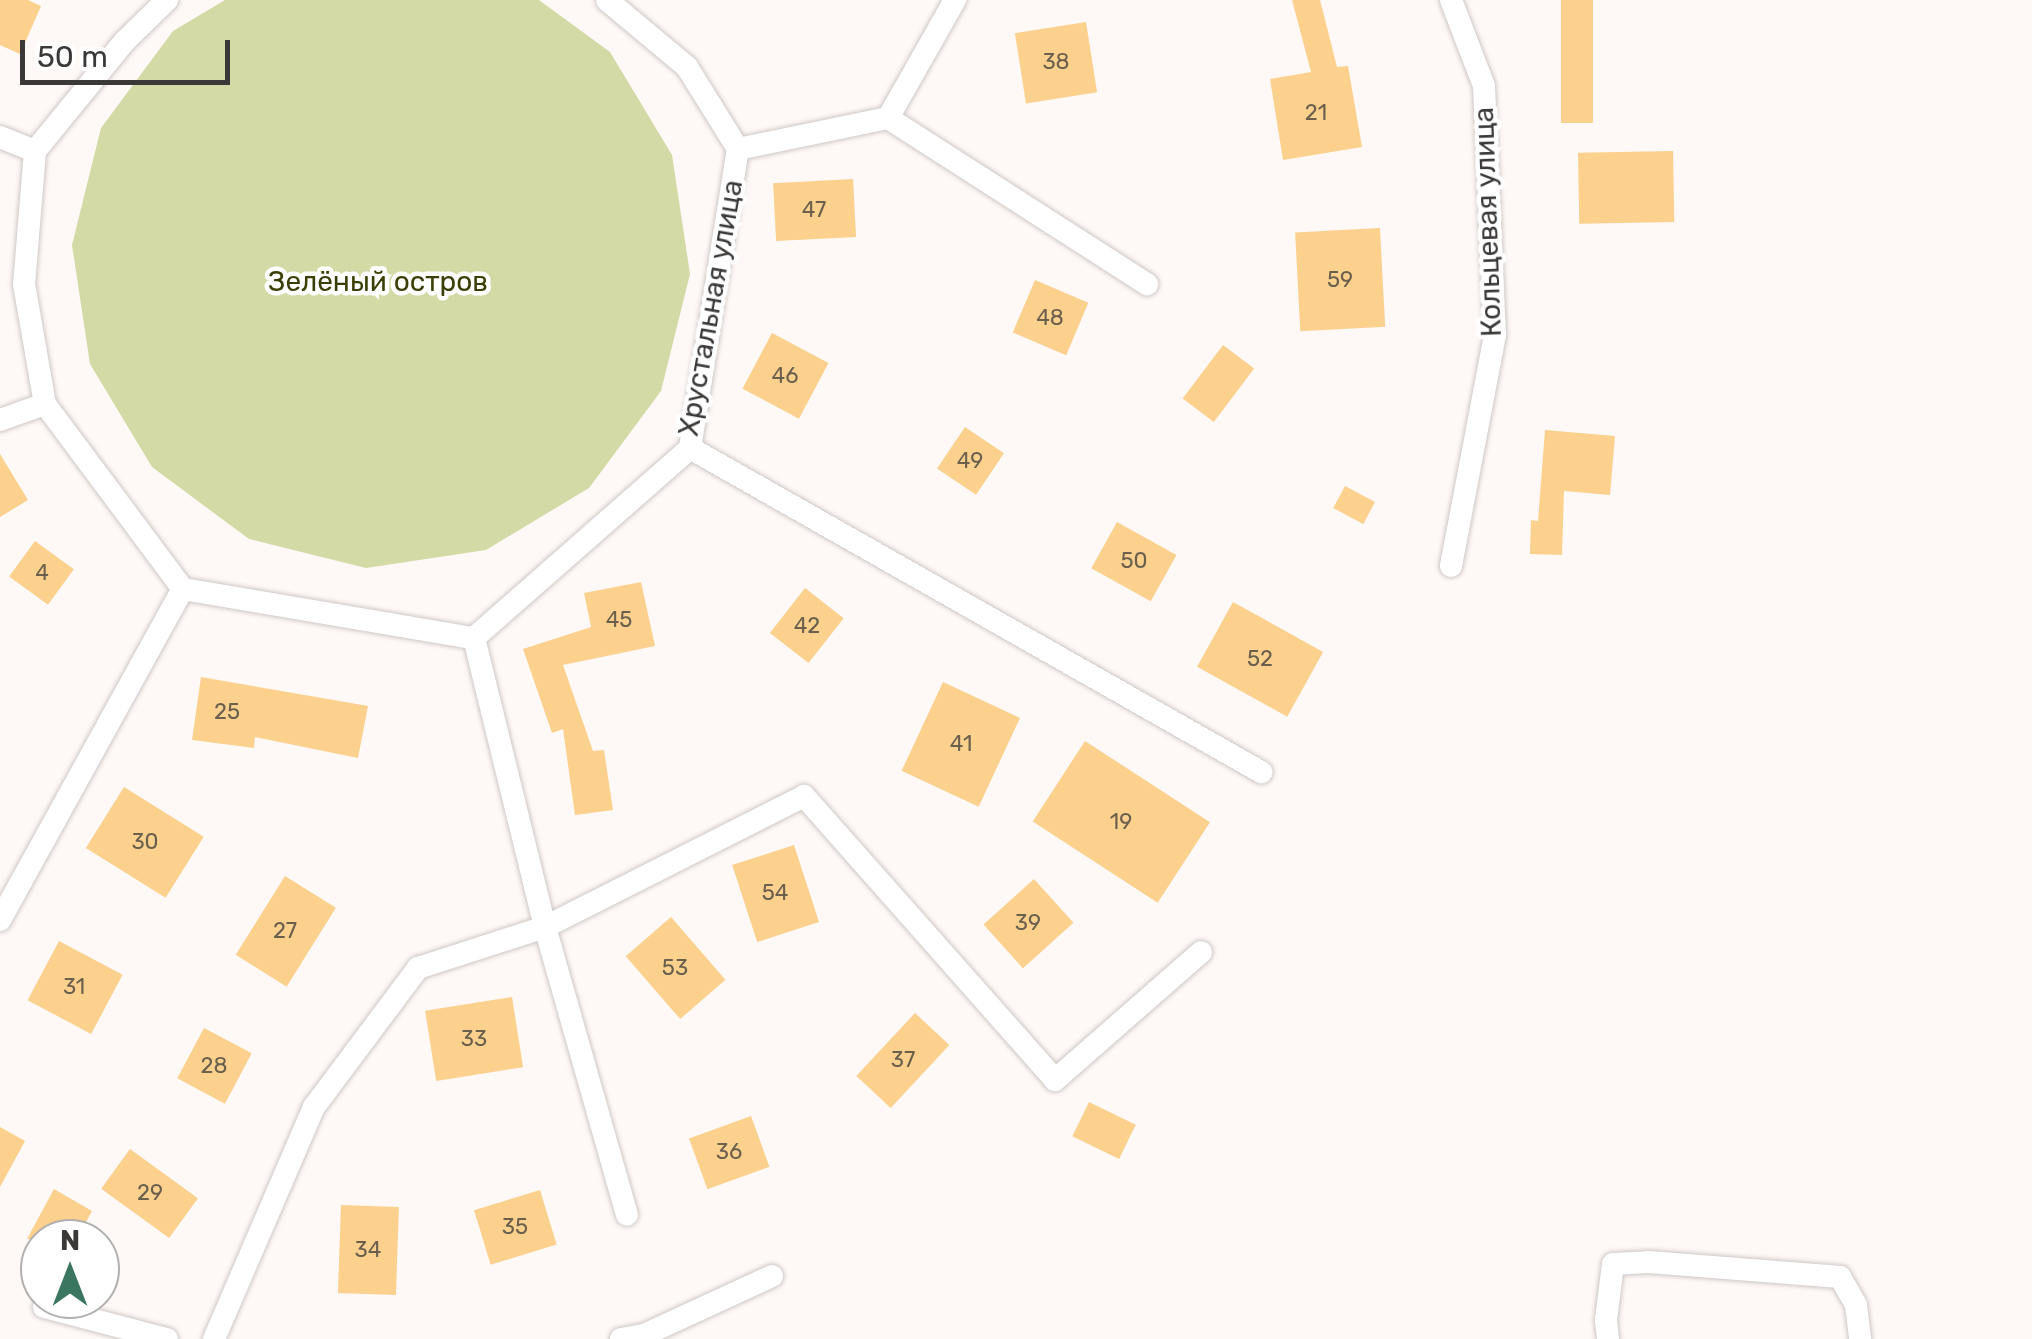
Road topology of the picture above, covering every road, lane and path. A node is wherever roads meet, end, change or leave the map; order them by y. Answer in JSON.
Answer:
{"nodes":[{"id":1,"x":167,"y":0,"type":"edge"},
{"id":2,"x":608,"y":0,"type":"edge"},
{"id":3,"x":956,"y":0,"type":"edge"},
{"id":4,"x":1451,"y":0,"type":"edge"},
{"id":5,"x":888,"y":118,"type":"junction"},
{"id":6,"x":0,"y":137,"type":"edge"},
{"id":7,"x":738,"y":149,"type":"junction"},
{"id":8,"x":35,"y":151,"type":"junction"},
{"id":9,"x":1147,"y":284,"type":"dead end"},
{"id":10,"x":44,"y":404,"type":"junction"},
{"id":11,"x":0,"y":420,"type":"edge"},
{"id":12,"x":690,"y":448,"type":"junction"},
{"id":13,"x":1452,"y":566,"type":"dead end"},
{"id":14,"x":183,"y":589,"type":"junction"},
{"id":15,"x":474,"y":638,"type":"junction"},
{"id":16,"x":1261,"y":772,"type":"dead end"},
{"id":17,"x":2,"y":913,"type":"edge"},
{"id":18,"x":545,"y":927,"type":"junction"},
{"id":19,"x":1201,"y":952,"type":"dead end"},
{"id":20,"x":627,"y":1215,"type":"dead end"},
{"id":21,"x":772,"y":1276,"type":"dead end"},
{"id":22,"x":88,"y":1319,"type":"edge"},
{"id":23,"x":644,"y":1337,"type":"edge"},
{"id":24,"x":167,"y":1339,"type":"edge"},
{"id":25,"x":214,"y":1339,"type":"edge"},
{"id":26,"x":621,"y":1339,"type":"edge"},
{"id":27,"x":1608,"y":1339,"type":"edge"},
{"id":28,"x":1860,"y":1339,"type":"edge"}],
"edges":[{"from":1,"to":8,"type":"street"},
{"from":2,"to":7,"type":"street","name":"Хрустальная улица"},
{"from":3,"to":5,"type":"street"},
{"from":4,"to":13,"type":"street","name":"Кольцевая улица"},
{"from":5,"to":7,"type":"street"},
{"from":5,"to":9,"type":"street"},
{"from":6,"to":8,"type":"street"},
{"from":7,"to":12,"type":"street","name":"Хрустальная улица"},
{"from":8,"to":10,"type":"street"},
{"from":10,"to":11,"type":"street"},
{"from":10,"to":14,"type":"street"},
{"from":12,"to":15,"type":"street","name":"Хрустальная улица"},
{"from":12,"to":16,"type":"street"},
{"from":14,"to":15,"type":"street"},
{"from":14,"to":17,"type":"street"},
{"from":15,"to":18,"type":"street"},
{"from":18,"to":19,"type":"street"},
{"from":18,"to":20,"type":"street"},
{"from":18,"to":25,"type":"street"},
{"from":21,"to":23,"type":"street"},
{"from":22,"to":24,"type":"street"},
{"from":23,"to":26,"type":"street"},
{"from":27,"to":28,"type":"street"}]}
